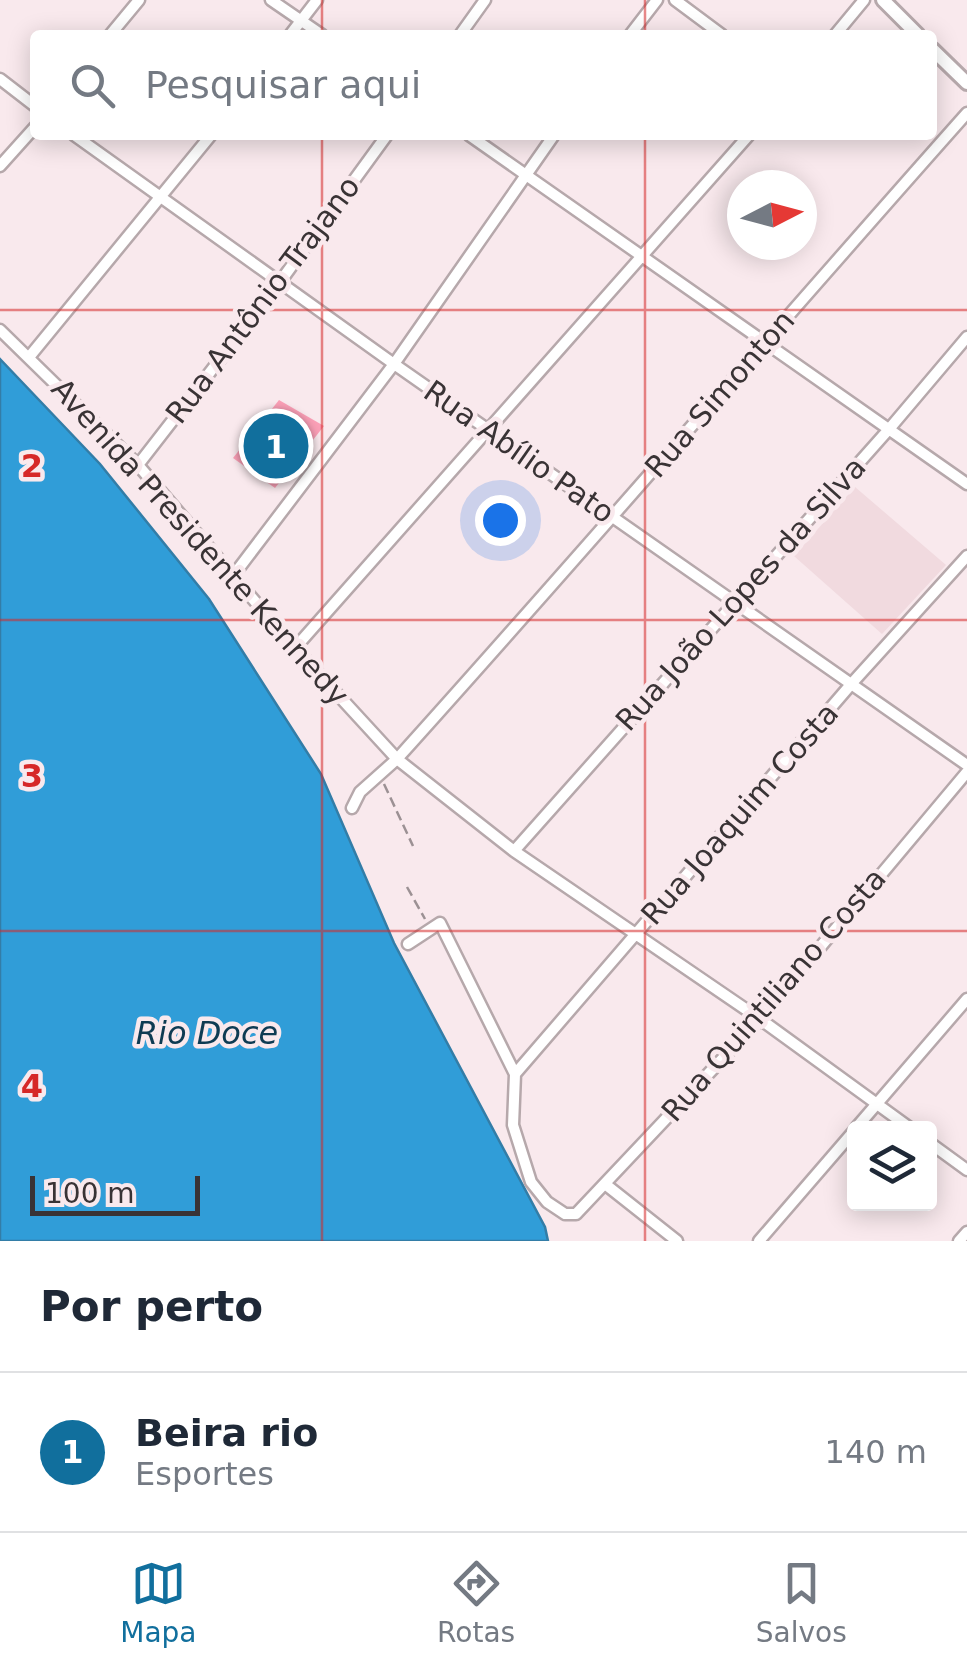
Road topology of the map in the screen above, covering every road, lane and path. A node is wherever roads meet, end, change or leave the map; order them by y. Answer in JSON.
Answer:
{"nodes":[{"id":1,"x":139,"y":0,"type":"edge"},
{"id":2,"x":271,"y":0,"type":"edge"},
{"id":3,"x":317,"y":0,"type":"edge"},
{"id":4,"x":485,"y":0,"type":"edge"},
{"id":5,"x":657,"y":0,"type":"edge"},
{"id":6,"x":675,"y":0,"type":"edge"},
{"id":7,"x":864,"y":0,"type":"edge"},
{"id":8,"x":883,"y":0,"type":"edge"},
{"id":9,"x":302,"y":21,"type":"junction"},
{"id":10,"x":114,"y":30,"type":"edge"},
{"id":11,"x":294,"y":30,"type":"edge"},
{"id":12,"x":315,"y":30,"type":"edge"},
{"id":13,"x":464,"y":30,"type":"edge"},
{"id":14,"x":634,"y":30,"type":"edge"},
{"id":15,"x":715,"y":30,"type":"edge"},
{"id":16,"x":839,"y":30,"type":"edge"},
{"id":17,"x":913,"y":30,"type":"edge"},
{"id":18,"x":937,"y":53,"type":"edge"},
{"id":19,"x":0,"y":79,"type":"edge"},
{"id":20,"x":967,"y":83,"type":"edge"},
{"id":21,"x":30,"y":102,"type":"edge"},
{"id":22,"x":967,"y":113,"type":"edge"},
{"id":23,"x":30,"y":133,"type":"edge"},
{"id":24,"x":81,"y":140,"type":"edge"},
{"id":25,"x":206,"y":140,"type":"edge"},
{"id":26,"x":382,"y":140,"type":"edge"},
{"id":27,"x":477,"y":140,"type":"edge"},
{"id":28,"x":550,"y":140,"type":"edge"},
{"id":29,"x":746,"y":140,"type":"edge"},
{"id":30,"x":0,"y":166,"type":"edge"},
{"id":31,"x":526,"y":172,"type":"junction"},
{"id":32,"x":161,"y":196,"type":"junction"},
{"id":33,"x":642,"y":257,"type":"junction"},
{"id":34,"x":280,"y":282,"type":"junction"},
{"id":35,"x":0,"y":330,"type":"edge"},
{"id":36,"x":967,"y":337,"type":"edge"},
{"id":37,"x":765,"y":341,"type":"junction"},
{"id":38,"x":30,"y":356,"type":"junction"},
{"id":39,"x":394,"y":364,"type":"junction"},
{"id":40,"x":890,"y":428,"type":"junction"},
{"id":41,"x":492,"y":429,"type":"junction"},
{"id":42,"x":138,"y":464,"type":"junction"},
{"id":43,"x":967,"y":484,"type":"edge"},
{"id":44,"x":614,"y":518,"type":"junction"},
{"id":45,"x":967,"y":556,"type":"edge"},
{"id":46,"x":232,"y":576,"type":"junction"},
{"id":47,"x":733,"y":602,"type":"junction"},
{"id":48,"x":295,"y":648,"type":"junction"},
{"id":49,"x":853,"y":682,"type":"junction"},
{"id":50,"x":397,"y":759,"type":"junction"},
{"id":51,"x":967,"y":768,"type":"edge"},
{"id":52,"x":379,"y":774,"type":"junction"},
{"id":53,"x":352,"y":808,"type":"dead end"},
{"id":54,"x":414,"y":846,"type":"dead end"},
{"id":55,"x":514,"y":850,"type":"junction"},
{"id":56,"x":406,"y":887,"type":"dead end"},
{"id":57,"x":431,"y":929,"type":"junction"},
{"id":58,"x":636,"y":934,"type":"junction"},
{"id":59,"x":408,"y":944,"type":"dead end"},
{"id":60,"x":967,"y":999,"type":"edge"},
{"id":61,"x":760,"y":1019,"type":"junction"},
{"id":62,"x":515,"y":1074,"type":"junction"},
{"id":63,"x":877,"y":1105,"type":"junction"},
{"id":64,"x":863,"y":1121,"type":"edge"},
{"id":65,"x":900,"y":1121,"type":"edge"},
{"id":66,"x":847,"y":1139,"type":"edge"},
{"id":67,"x":937,"y":1148,"type":"edge"},
{"id":68,"x":967,"y":1170,"type":"edge"},
{"id":69,"x":606,"y":1184,"type":"junction"},
{"id":70,"x":967,"y":1232,"type":"edge"},
{"id":71,"x":677,"y":1241,"type":"edge"},
{"id":72,"x":759,"y":1241,"type":"edge"},
{"id":73,"x":959,"y":1241,"type":"edge"}],
"edges":[{"from":1,"to":10,"type":"street"},
{"from":2,"to":9,"type":"street"},
{"from":3,"to":9,"type":"street"},
{"from":4,"to":13,"type":"street"},
{"from":5,"to":14,"type":"street"},
{"from":6,"to":15,"type":"street"},
{"from":7,"to":16,"type":"street"},
{"from":8,"to":17,"type":"street"},
{"from":9,"to":11,"type":"street"},
{"from":9,"to":12,"type":"street"},
{"from":18,"to":20,"type":"street"},
{"from":19,"to":21,"type":"street"},
{"from":22,"to":37,"type":"street","name":"Rua Simonton"},
{"from":23,"to":30,"type":"street"},
{"from":24,"to":32,"type":"street","name":"Rua Abílio Pato"},
{"from":25,"to":32,"type":"street"},
{"from":26,"to":34,"type":"street","name":"Rua Antônio Trajano"},
{"from":27,"to":31,"type":"street"},
{"from":28,"to":31,"type":"street"},
{"from":29,"to":33,"type":"street"},
{"from":31,"to":33,"type":"street"},
{"from":31,"to":39,"type":"street"},
{"from":32,"to":34,"type":"street","name":"Rua Abílio Pato"},
{"from":32,"to":38,"type":"street"},
{"from":33,"to":37,"type":"street"},
{"from":33,"to":41,"type":"street"},
{"from":34,"to":39,"type":"street","name":"Rua Abílio Pato"},
{"from":34,"to":42,"type":"street","name":"Rua Antônio Trajano"},
{"from":35,"to":38,"type":"street","name":"Avenida Presidente Kennedy"},
{"from":36,"to":40,"type":"street","name":"Rua João Lopes da Silva"},
{"from":37,"to":40,"type":"street"},
{"from":37,"to":44,"type":"street","name":"Rua Simonton"},
{"from":38,"to":42,"type":"street","name":"Avenida Presidente Kennedy"},
{"from":39,"to":41,"type":"street","name":"Rua Abílio Pato"},
{"from":39,"to":46,"type":"street"},
{"from":40,"to":43,"type":"street"},
{"from":40,"to":47,"type":"street","name":"Rua João Lopes da Silva"},
{"from":41,"to":44,"type":"street","name":"Rua Abílio Pato"},
{"from":41,"to":48,"type":"street"},
{"from":42,"to":46,"type":"street","name":"Avenida Presidente Kennedy"},
{"from":44,"to":47,"type":"street","name":"Rua Abílio Pato"},
{"from":44,"to":50,"type":"street","name":"Rua Simonton"},
{"from":45,"to":49,"type":"street","name":"Rua Joaquim Costa"},
{"from":46,"to":48,"type":"street","name":"Avenida Presidente Kennedy"},
{"from":47,"to":49,"type":"street","name":"Rua Abílio Pato"},
{"from":47,"to":55,"type":"street","name":"Rua João Lopes da Silva"},
{"from":48,"to":50,"type":"street","name":"Avenida Presidente Kennedy"},
{"from":49,"to":51,"type":"street","name":"Rua Abílio Pato"},
{"from":49,"to":58,"type":"street","name":"Rua Joaquim Costa"},
{"from":50,"to":52,"type":"street","name":"Rua Simonton"},
{"from":50,"to":55,"type":"street","name":"Avenida Presidente Kennedy"},
{"from":51,"to":61,"type":"street","name":"Rua Quintiliano Costa"},
{"from":52,"to":53,"type":"street","name":"Rua Simonton"},
{"from":52,"to":54,"type":"path"},
{"from":55,"to":58,"type":"street","name":"Avenida Presidente Kennedy"},
{"from":56,"to":57,"type":"path"},
{"from":57,"to":59,"type":"street"},
{"from":57,"to":62,"type":"street"},
{"from":58,"to":61,"type":"street","name":"Avenida Presidente Kennedy"},
{"from":58,"to":62,"type":"street","name":"Rua Joaquim Costa"},
{"from":60,"to":63,"type":"street"},
{"from":61,"to":63,"type":"street","name":"Avenida Presidente Kennedy"},
{"from":61,"to":69,"type":"street","name":"Rua Quintiliano Costa"},
{"from":62,"to":69,"type":"street","name":"Rua Quintiliano Costa"},
{"from":63,"to":64,"type":"street"},
{"from":63,"to":65,"type":"street","name":"Avenida Presidente Kennedy"},
{"from":66,"to":72,"type":"street"},
{"from":67,"to":68,"type":"street"},
{"from":69,"to":71,"type":"street"},
{"from":70,"to":73,"type":"street"}]}
